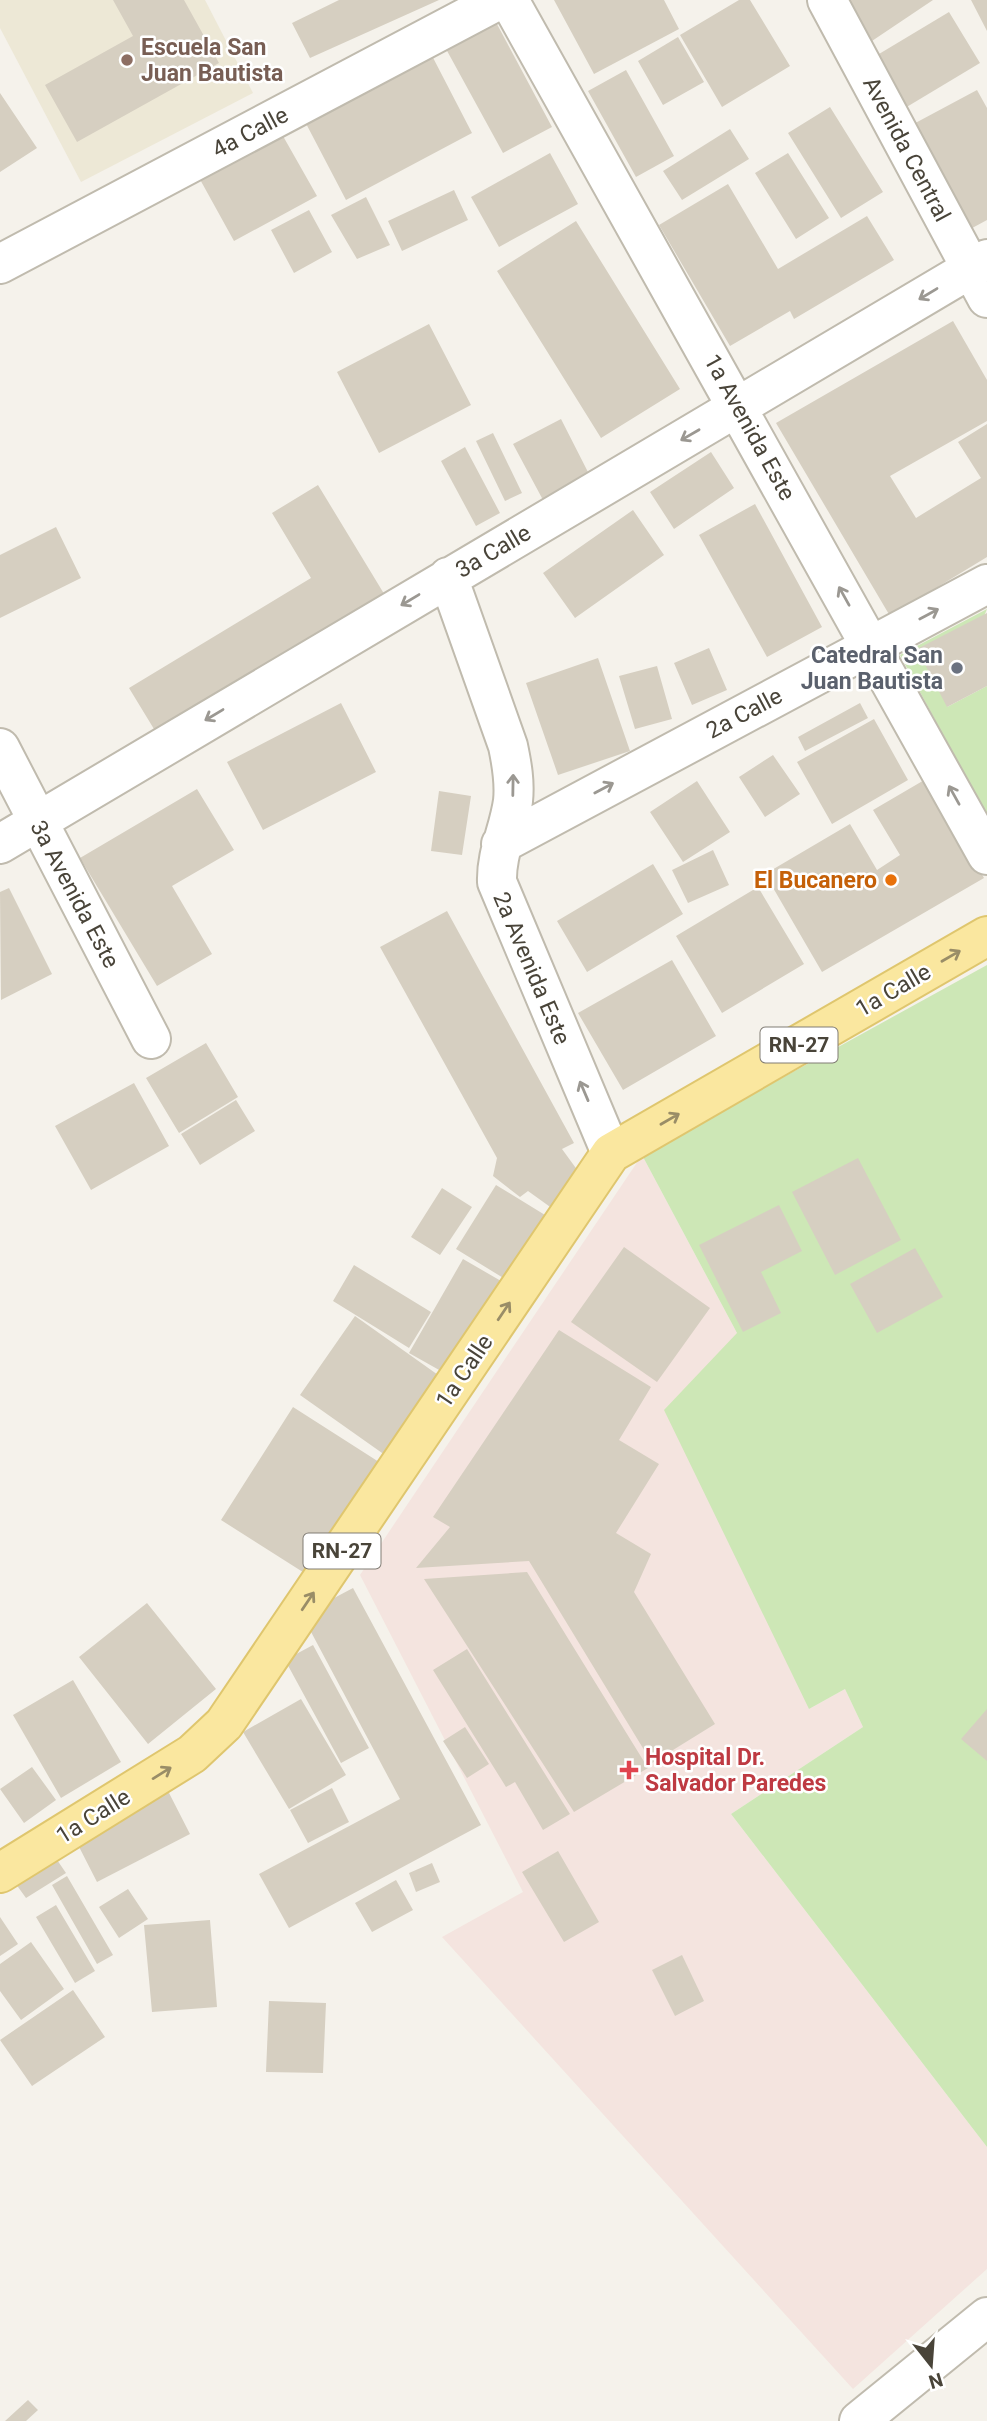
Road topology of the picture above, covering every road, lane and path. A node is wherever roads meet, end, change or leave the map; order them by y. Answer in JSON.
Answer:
{"nodes":[{"id":1,"x":499,"y":0,"type":"edge"},
{"id":2,"x":509,"y":0,"type":"edge"},
{"id":3,"x":827,"y":0,"type":"edge"},
{"id":4,"x":0,"y":264,"type":"edge"},
{"id":5,"x":982,"y":275,"type":"edge"},
{"id":6,"x":739,"y":406,"type":"junction"},
{"id":7,"x":448,"y":577,"type":"junction"},
{"id":8,"x":987,"y":584,"type":"edge"},
{"id":9,"x":871,"y":645,"type":"junction"},
{"id":10,"x":0,"y":748,"type":"edge"},
{"id":11,"x":36,"y":820,"type":"junction"},
{"id":12,"x":0,"y":844,"type":"edge"},
{"id":13,"x":501,"y":844,"type":"junction"},
{"id":14,"x":987,"y":855,"type":"edge"},
{"id":15,"x":987,"y":936,"type":"edge"},
{"id":16,"x":150,"y":1039,"type":"dead end"},
{"id":17,"x":611,"y":1153,"type":"junction"},
{"id":18,"x":0,"y":1873,"type":"edge"},
{"id":19,"x":987,"y":2317,"type":"edge"},
{"id":20,"x":880,"y":2415,"type":"edge"}],
"edges":[{"from":1,"to":4,"type":"street","name":"4a Calle"},
{"from":2,"to":6,"type":"street","name":"1a Avenida Este"},
{"from":3,"to":5,"type":"street","name":"Avenida Central"},
{"from":5,"to":6,"type":"street","name":"3a Calle","one_way":true},
{"from":6,"to":7,"type":"street","name":"3a Calle","one_way":true},
{"from":9,"to":6,"type":"street","name":"1a Avenida Este","one_way":true},
{"from":7,"to":11,"type":"street","name":"3a Calle","one_way":true},
{"from":13,"to":7,"type":"street","name":"2a Avenida Este","one_way":true},
{"from":9,"to":8,"type":"street","name":"2a Calle","one_way":true},
{"from":13,"to":9,"type":"street","name":"2a Calle","one_way":true},
{"from":14,"to":9,"type":"street","name":"1a Avenida Este","one_way":true},
{"from":10,"to":11,"type":"street","name":"3a Avenida Este"},
{"from":11,"to":12,"type":"street","name":"3a Calle"},
{"from":11,"to":16,"type":"street","name":"3a Avenida Este"},
{"from":17,"to":13,"type":"street","name":"2a Avenida Este","one_way":true},
{"from":17,"to":15,"type":"main road","name":"1a Calle","number":"RN-27","one_way":true},
{"from":18,"to":17,"type":"main road","name":"1a Calle","number":"RN-27","one_way":true},
{"from":19,"to":20,"type":"street"}]}
